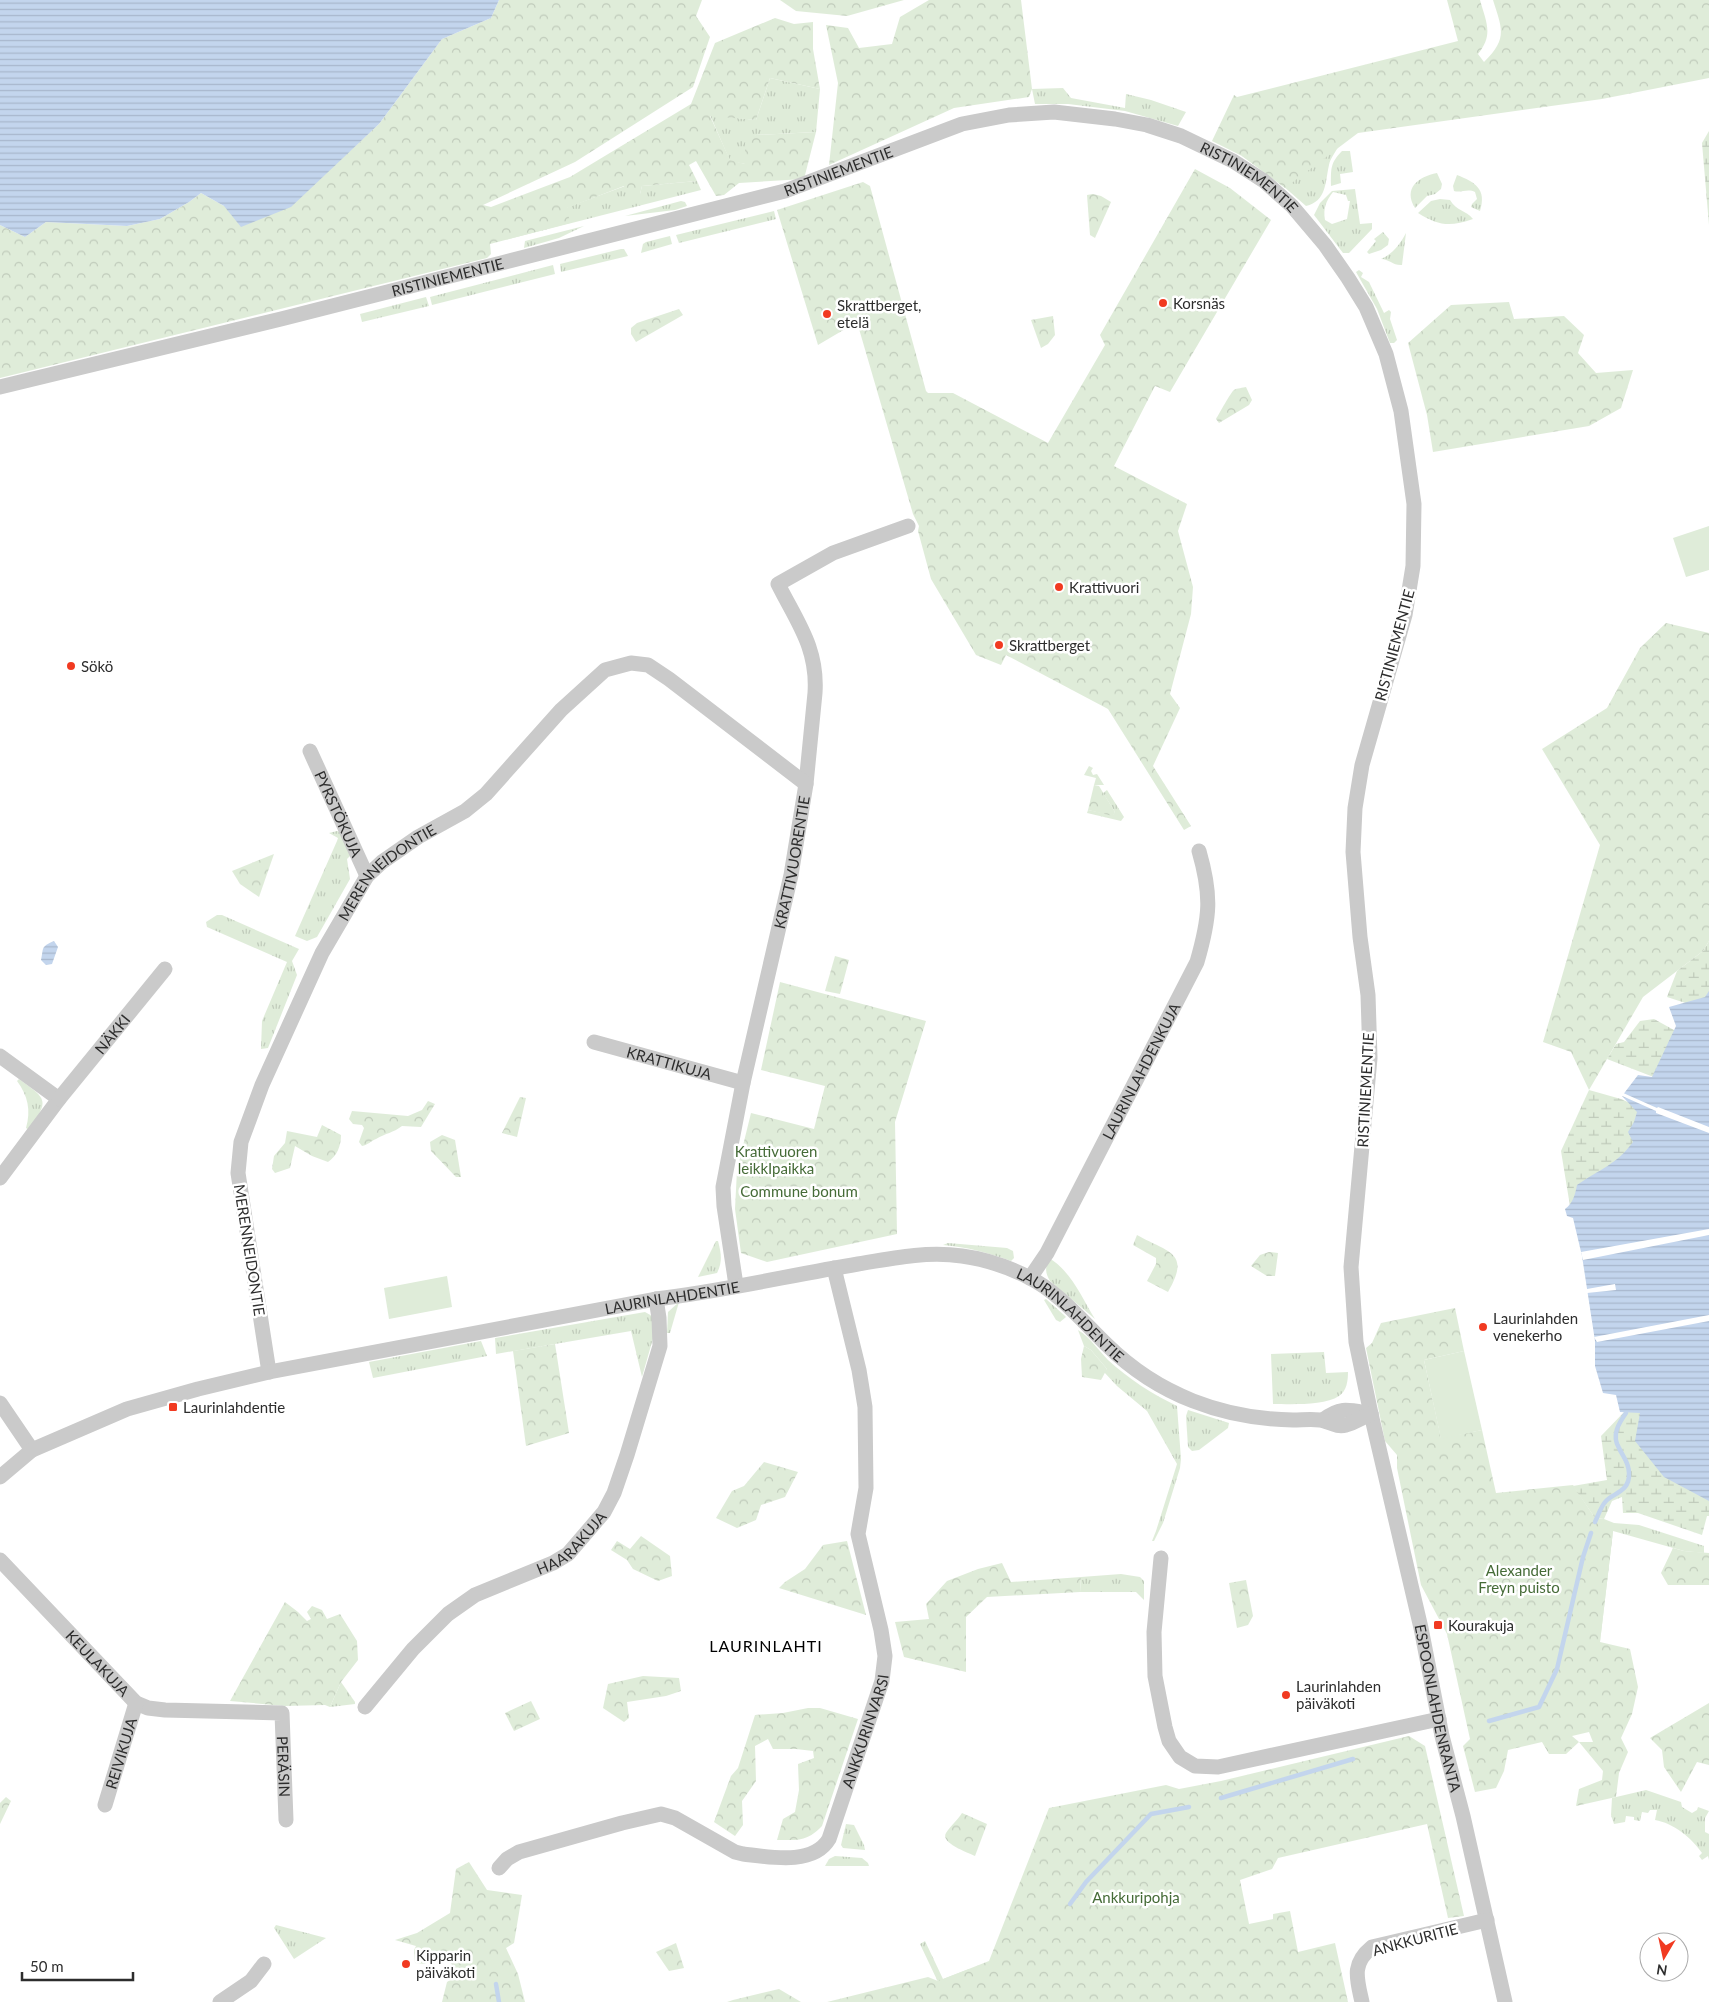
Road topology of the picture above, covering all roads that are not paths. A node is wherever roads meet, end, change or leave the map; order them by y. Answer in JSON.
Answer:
{"nodes":[{"id":1,"x":0,"y":387,"type":"edge"},
{"id":2,"x":908,"y":526,"type":"dead end"},
{"id":3,"x":310,"y":751,"type":"dead end"},
{"id":4,"x":806,"y":784,"type":"junction"},
{"id":5,"x":1199,"y":851,"type":"dead end"},
{"id":6,"x":367,"y":876,"type":"junction"},
{"id":7,"x":165,"y":969,"type":"dead end"},
{"id":8,"x":594,"y":1042,"type":"dead end"},
{"id":9,"x":0,"y":1056,"type":"edge"},
{"id":10,"x":743,"y":1083,"type":"junction"},
{"id":11,"x":59,"y":1099,"type":"junction"},
{"id":12,"x":0,"y":1178,"type":"edge"},
{"id":13,"x":834,"y":1268,"type":"junction"},
{"id":14,"x":1030,"y":1278,"type":"junction"},
{"id":15,"x":736,"y":1285,"type":"junction"},
{"id":16,"x":656,"y":1299,"type":"junction"},
{"id":17,"x":269,"y":1372,"type":"junction"},
{"id":18,"x":0,"y":1403,"type":"edge"},
{"id":19,"x":1371,"y":1414,"type":"junction"},
{"id":20,"x":32,"y":1450,"type":"junction"},
{"id":21,"x":0,"y":1478,"type":"edge"},
{"id":22,"x":1161,"y":1558,"type":"dead end"},
{"id":23,"x":0,"y":1560,"type":"edge"},
{"id":24,"x":136,"y":1703,"type":"junction"},
{"id":25,"x":365,"y":1707,"type":"dead end"},
{"id":26,"x":282,"y":1713,"type":"joint"},
{"id":27,"x":1439,"y":1719,"type":"junction"},
{"id":28,"x":104,"y":1805,"type":"dead end"},
{"id":29,"x":286,"y":1820,"type":"dead end"},
{"id":30,"x":500,"y":1868,"type":"dead end"},
{"id":31,"x":1487,"y":1920,"type":"junction"},
{"id":32,"x":264,"y":1964,"type":"dead end"},
{"id":33,"x":220,"y":2002,"type":"edge"},
{"id":34,"x":1362,"y":2002,"type":"edge"},
{"id":35,"x":1505,"y":2002,"type":"edge"}],
"edges":[{"from":1,"to":19,"type":"street","name":"RISTINIEMENTIE"},
{"from":2,"to":4,"type":"street","name":"KRATTIVUORENTIE"},
{"from":3,"to":6,"type":"street","name":"PYRSTÖKUJA"},
{"from":4,"to":6,"type":"street","name":"MERENNEIDONTIE"},
{"from":4,"to":10,"type":"street","name":"KRATTIVUORENTIE"},
{"from":5,"to":14,"type":"street","name":"LAURINLAHDENKUJA"},
{"from":6,"to":17,"type":"street","name":"MERENNEIDONTIE"},
{"from":7,"to":11,"type":"street","name":"NÄKKI"},
{"from":8,"to":10,"type":"street","name":"KRATTIKUJA"},
{"from":9,"to":11,"type":"street"},
{"from":10,"to":15,"type":"street","name":"KRATTIVUORENTIE"},
{"from":11,"to":12,"type":"street","name":"NÄKKI"},
{"from":13,"to":14,"type":"street","name":"LAURINLAHDENTIE"},
{"from":13,"to":15,"type":"street","name":"LAURINLAHDENTIE"},
{"from":13,"to":30,"type":"street","name":"ANKKURINVARSI"},
{"from":14,"to":19,"type":"street","name":"LAURINLAHDENTIE"},
{"from":15,"to":16,"type":"street","name":"LAURINLAHDENTIE"},
{"from":16,"to":17,"type":"street","name":"LAURINLAHDENTIE"},
{"from":16,"to":25,"type":"street","name":"HAARAKUJA"},
{"from":17,"to":20,"type":"street","name":"LAURINLAHDENTIE"},
{"from":18,"to":20,"type":"street"},
{"from":19,"to":27,"type":"street","name":"ESPOONLAHDENRANTA"},
{"from":20,"to":21,"type":"street","name":"LAURINLAHDENTIE"},
{"from":22,"to":27,"type":"street"},
{"from":23,"to":24,"type":"street","name":"KEULAKUJA"},
{"from":24,"to":26,"type":"street","name":"KEULAKUJA"},
{"from":24,"to":28,"type":"street","name":"REIVIKUJA"},
{"from":26,"to":29,"type":"street","name":"PERÄSIN"},
{"from":27,"to":31,"type":"street","name":"ESPOONLAHDENRANTA"},
{"from":31,"to":34,"type":"street","name":"ANKKURITIE"},
{"from":31,"to":35,"type":"street","name":"ESPOONLAHDENRANTA"},
{"from":32,"to":33,"type":"street"}]}
